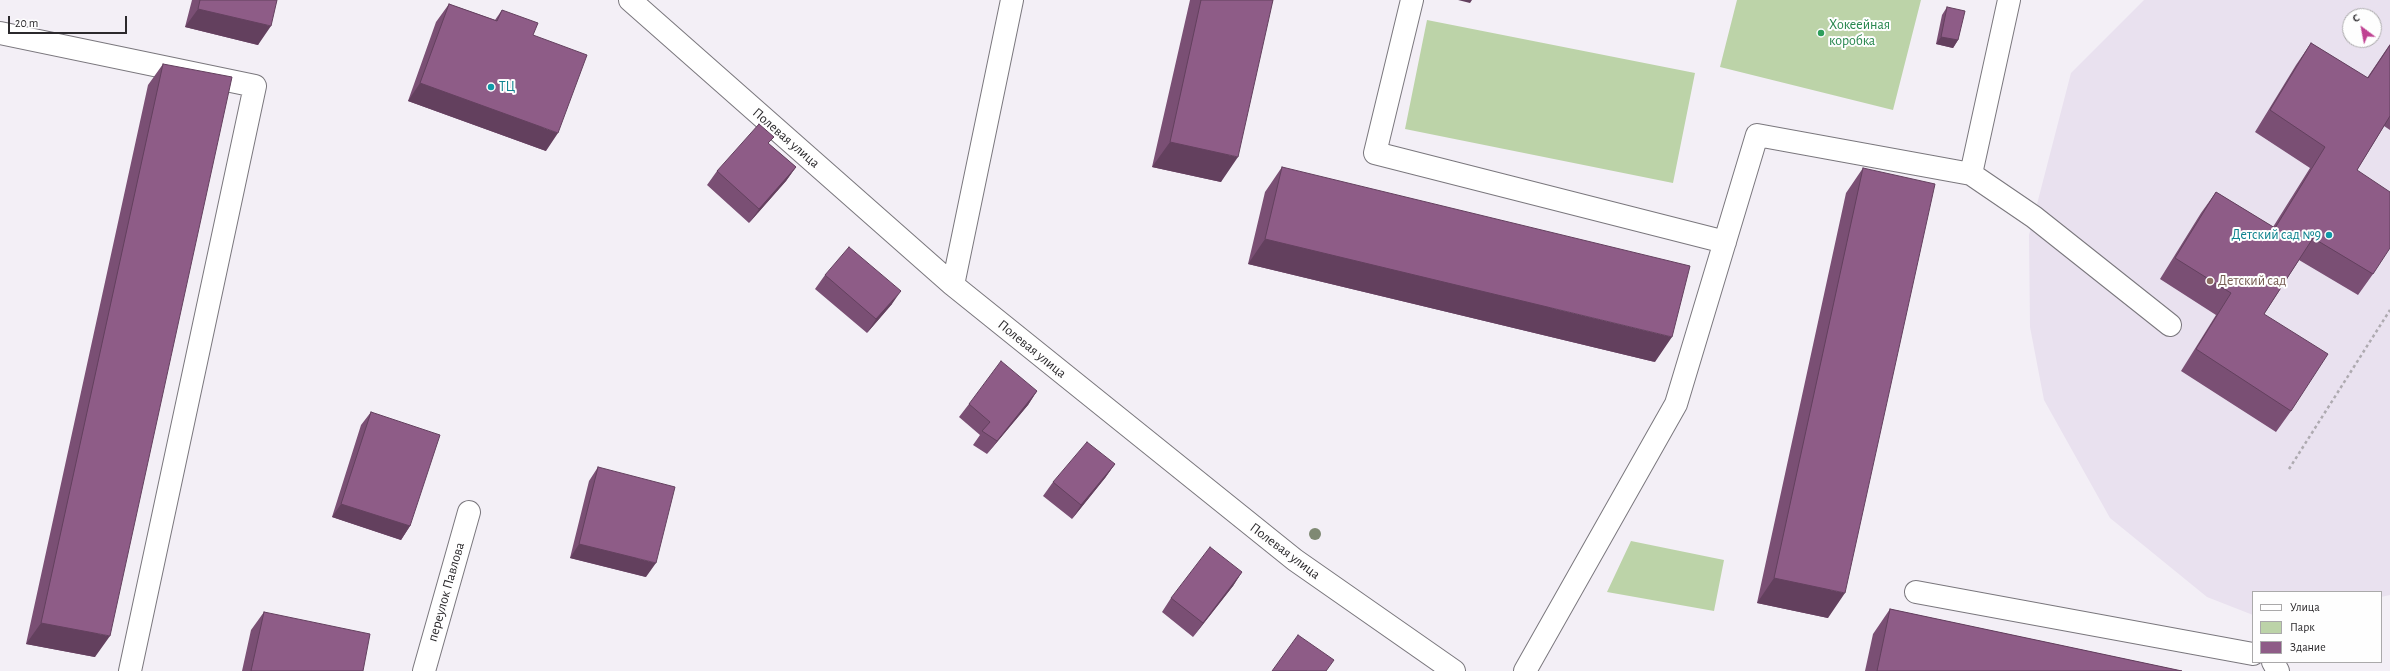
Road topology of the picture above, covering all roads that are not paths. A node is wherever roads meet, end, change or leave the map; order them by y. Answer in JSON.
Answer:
{"nodes":[{"id":1,"x":630,"y":0,"type":"edge"},
{"id":2,"x":1012,"y":0,"type":"edge"},
{"id":3,"x":1412,"y":0,"type":"edge"},
{"id":4,"x":2009,"y":0,"type":"edge"},
{"id":5,"x":0,"y":33,"type":"edge"},
{"id":6,"x":1971,"y":174,"type":"junction"},
{"id":7,"x":1725,"y":242,"type":"junction"},
{"id":8,"x":953,"y":285,"type":"junction"},
{"id":9,"x":2170,"y":325,"type":"dead end"},
{"id":10,"x":469,"y":512,"type":"dead end"},
{"id":11,"x":1916,"y":592,"type":"dead end"},
{"id":12,"x":2252,"y":654,"type":"edge"},
{"id":13,"x":130,"y":671,"type":"edge"},
{"id":14,"x":424,"y":671,"type":"edge"},
{"id":15,"x":1454,"y":671,"type":"edge"},
{"id":16,"x":1525,"y":671,"type":"edge"}],
"edges":[{"from":1,"to":8,"type":"street","name":"Полевая улица"},
{"from":2,"to":8,"type":"street"},
{"from":3,"to":7,"type":"street"},
{"from":4,"to":6,"type":"street"},
{"from":5,"to":13,"type":"street"},
{"from":6,"to":7,"type":"street"},
{"from":6,"to":9,"type":"street"},
{"from":7,"to":16,"type":"street"},
{"from":8,"to":15,"type":"street","name":"Полевая улица"},
{"from":10,"to":14,"type":"street","name":"переулок Павлова"},
{"from":11,"to":12,"type":"street"}]}
